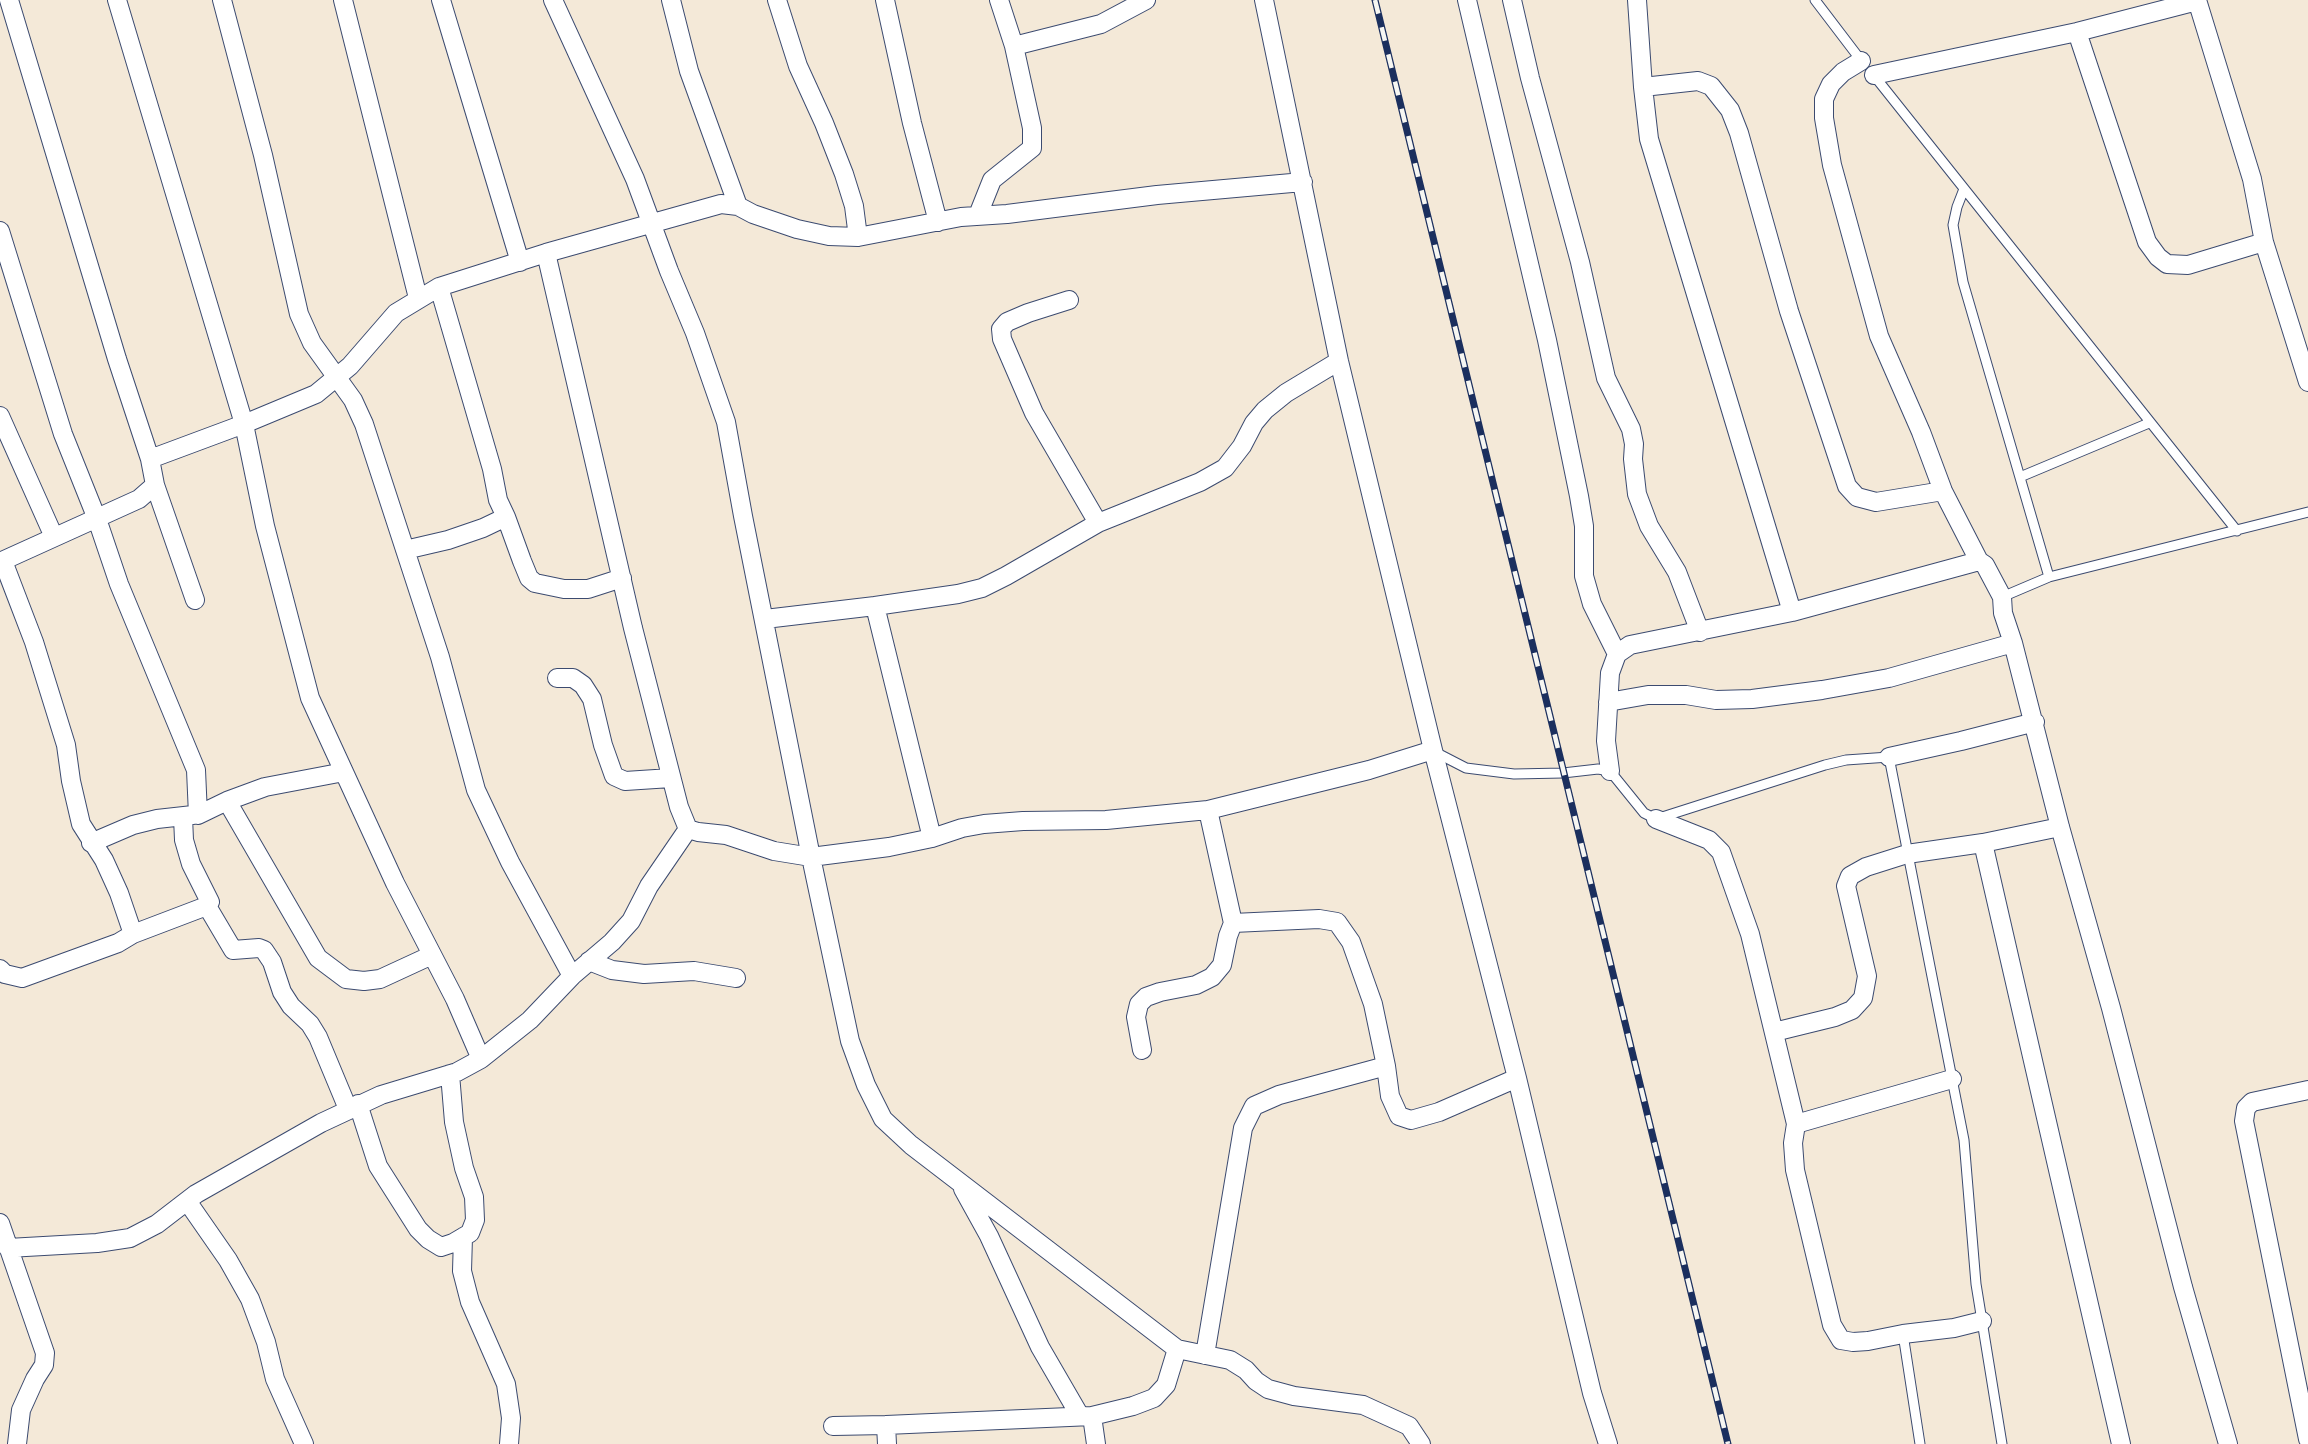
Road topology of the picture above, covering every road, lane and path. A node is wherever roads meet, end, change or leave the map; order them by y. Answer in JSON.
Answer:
{"nodes":[{"id":1,"x":9,"y":0,"type":"edge"},
{"id":2,"x":117,"y":0,"type":"edge"},
{"id":3,"x":222,"y":0,"type":"edge"},
{"id":4,"x":343,"y":0,"type":"edge"},
{"id":5,"x":441,"y":0,"type":"edge"},
{"id":6,"x":553,"y":0,"type":"edge"},
{"id":7,"x":671,"y":0,"type":"edge"},
{"id":8,"x":777,"y":0,"type":"edge"},
{"id":9,"x":885,"y":0,"type":"edge"},
{"id":10,"x":999,"y":0,"type":"edge"},
{"id":11,"x":1146,"y":0,"type":"edge"},
{"id":12,"x":1264,"y":0,"type":"edge"},
{"id":13,"x":1467,"y":0,"type":"edge"},
{"id":14,"x":1512,"y":0,"type":"edge"},
{"id":15,"x":1637,"y":0,"type":"edge"},
{"id":16,"x":1815,"y":0,"type":"edge"},
{"id":17,"x":2197,"y":1,"type":"edge"},
{"id":18,"x":2077,"y":32,"type":"junction"},
{"id":19,"x":1014,"y":46,"type":"junction"},
{"id":20,"x":1861,"y":61,"type":"junction"},
{"id":21,"x":1874,"y":75,"type":"junction"},
{"id":22,"x":1643,"y":87,"type":"junction"},
{"id":23,"x":1303,"y":182,"type":"junction"},
{"id":24,"x":1964,"y":189,"type":"junction"},
{"id":25,"x":738,"y":206,"type":"junction"},
{"id":26,"x":978,"y":215,"type":"junction"},
{"id":27,"x":651,"y":222,"type":"junction"},
{"id":28,"x":938,"y":222,"type":"junction"},
{"id":29,"x":0,"y":231,"type":"edge"},
{"id":30,"x":858,"y":237,"type":"junction"},
{"id":31,"x":2264,"y":242,"type":"junction"},
{"id":32,"x":546,"y":253,"type":"junction"},
{"id":33,"x":520,"y":262,"type":"junction"},
{"id":34,"x":439,"y":287,"type":"junction"},
{"id":35,"x":418,"y":298,"type":"junction"},
{"id":36,"x":1069,"y":300,"type":"dead end"},
{"id":37,"x":1339,"y":361,"type":"junction"},
{"id":38,"x":338,"y":378,"type":"junction"},
{"id":39,"x":2308,"y":382,"type":"edge"},
{"id":40,"x":0,"y":416,"type":"edge"},
{"id":41,"x":2149,"y":423,"type":"junction"},
{"id":42,"x":244,"y":424,"type":"junction"},
{"id":43,"x":150,"y":459,"type":"junction"},
{"id":44,"x":2019,"y":477,"type":"junction"},
{"id":45,"x":155,"y":484,"type":"junction"},
{"id":46,"x":1943,"y":491,"type":"junction"},
{"id":47,"x":2308,"y":512,"type":"edge"},
{"id":48,"x":506,"y":517,"type":"junction"},
{"id":49,"x":97,"y":519,"type":"junction"},
{"id":50,"x":1098,"y":523,"type":"junction"},
{"id":51,"x":2237,"y":531,"type":"junction"},
{"id":52,"x":54,"y":537,"type":"junction"},
{"id":53,"x":405,"y":550,"type":"junction"},
{"id":54,"x":1979,"y":561,"type":"junction"},
{"id":55,"x":1,"y":562,"type":"edge"},
{"id":56,"x":2049,"y":577,"type":"junction"},
{"id":57,"x":622,"y":578,"type":"junction"},
{"id":58,"x":2002,"y":597,"type":"junction"},
{"id":59,"x":195,"y":600,"type":"dead end"},
{"id":60,"x":875,"y":606,"type":"junction"},
{"id":61,"x":1792,"y":612,"type":"junction"},
{"id":62,"x":765,"y":619,"type":"junction"},
{"id":63,"x":1700,"y":632,"type":"junction"},
{"id":64,"x":2013,"y":643,"type":"junction"},
{"id":65,"x":1617,"y":654,"type":"junction"},
{"id":66,"x":557,"y":678,"type":"dead end"},
{"id":67,"x":1608,"y":702,"type":"junction"},
{"id":68,"x":2035,"y":722,"type":"junction"},
{"id":69,"x":1433,"y":750,"type":"junction"},
{"id":70,"x":1889,"y":757,"type":"junction"},
{"id":71,"x":1610,"y":771,"type":"junction"},
{"id":72,"x":344,"y":772,"type":"junction"},
{"id":73,"x":671,"y":778,"type":"junction"},
{"id":74,"x":227,"y":801,"type":"junction"},
{"id":75,"x":1208,"y":810,"type":"junction"},
{"id":76,"x":191,"y":816,"type":"junction"},
{"id":77,"x":1656,"y":819,"type":"junction"},
{"id":78,"x":2061,"y":828,"type":"junction"},
{"id":79,"x":688,"y":829,"type":"junction"},
{"id":80,"x":932,"y":838,"type":"junction"},
{"id":81,"x":91,"y":843,"type":"junction"},
{"id":82,"x":1983,"y":843,"type":"junction"},
{"id":83,"x":1906,"y":854,"type":"junction"},
{"id":84,"x":811,"y":857,"type":"junction"},
{"id":85,"x":207,"y":906,"type":"junction"},
{"id":86,"x":1233,"y":923,"type":"junction"},
{"id":87,"x":133,"y":934,"type":"junction"},
{"id":88,"x":432,"y":955,"type":"junction"},
{"id":89,"x":589,"y":962,"type":"junction"},
{"id":90,"x":0,"y":969,"type":"edge"},
{"id":91,"x":572,"y":976,"type":"junction"},
{"id":92,"x":736,"y":978,"type":"dead end"},
{"id":93,"x":1774,"y":1032,"type":"junction"},
{"id":94,"x":1142,"y":1050,"type":"dead end"},
{"id":95,"x":482,"y":1059,"type":"junction"},
{"id":96,"x":1386,"y":1066,"type":"junction"},
{"id":97,"x":450,"y":1074,"type":"junction"},
{"id":98,"x":1517,"y":1078,"type":"junction"},
{"id":99,"x":1952,"y":1079,"type":"junction"},
{"id":100,"x":2308,"y":1090,"type":"edge"},
{"id":101,"x":353,"y":1107,"type":"junction"},
{"id":102,"x":1796,"y":1124,"type":"junction"},
{"id":103,"x":959,"y":1183,"type":"junction"},
{"id":104,"x":187,"y":1201,"type":"junction"},
{"id":105,"x":0,"y":1223,"type":"edge"},
{"id":106,"x":463,"y":1237,"type":"junction"},
{"id":107,"x":9,"y":1248,"type":"junction"},
{"id":108,"x":1982,"y":1321,"type":"junction"},
{"id":109,"x":1903,"y":1334,"type":"junction"},
{"id":110,"x":1177,"y":1349,"type":"junction"},
{"id":111,"x":1205,"y":1355,"type":"junction"},
{"id":112,"x":1086,"y":1416,"type":"junction"},
{"id":113,"x":886,"y":1425,"type":"junction"},
{"id":114,"x":833,"y":1426,"type":"dead end"},
{"id":115,"x":2308,"y":1439,"type":"edge"},
{"id":116,"x":17,"y":1444,"type":"edge"},
{"id":117,"x":304,"y":1444,"type":"edge"},
{"id":118,"x":508,"y":1444,"type":"edge"},
{"id":119,"x":887,"y":1444,"type":"edge"},
{"id":120,"x":1095,"y":1444,"type":"edge"},
{"id":121,"x":1421,"y":1444,"type":"edge"},
{"id":122,"x":1608,"y":1444,"type":"edge"},
{"id":123,"x":1920,"y":1444,"type":"edge"},
{"id":124,"x":2002,"y":1444,"type":"edge"},
{"id":125,"x":2121,"y":1444,"type":"edge"},
{"id":126,"x":2228,"y":1444,"type":"edge"}],
"edges":[{"from":1,"to":43,"type":"street"},
{"from":2,"to":42,"type":"street"},
{"from":3,"to":38,"type":"street"},
{"from":4,"to":35,"type":"street"},
{"from":5,"to":33,"type":"street"},
{"from":6,"to":27,"type":"street"},
{"from":7,"to":25,"type":"street"},
{"from":8,"to":30,"type":"street"},
{"from":9,"to":28,"type":"street"},
{"from":10,"to":19,"type":"street"},
{"from":11,"to":19,"type":"street"},
{"from":12,"to":23,"type":"street"},
{"from":13,"to":65,"type":"street"},
{"from":14,"to":63,"type":"street"},
{"from":15,"to":22,"type":"street"},
{"from":16,"to":20,"type":"lane"},
{"from":17,"to":18,"type":"street"},
{"from":17,"to":31,"type":"street"},
{"from":18,"to":21,"type":"street"},
{"from":18,"to":31,"type":"street"},
{"from":19,"to":26,"type":"street"},
{"from":20,"to":21,"type":"lane"},
{"from":20,"to":46,"type":"street"},
{"from":21,"to":24,"type":"lane"},
{"from":22,"to":46,"type":"street"},
{"from":22,"to":61,"type":"street"},
{"from":23,"to":26,"type":"street"},
{"from":23,"to":37,"type":"street"},
{"from":24,"to":41,"type":"lane"},
{"from":24,"to":44,"type":"lane"},
{"from":25,"to":27,"type":"street"},
{"from":25,"to":30,"type":"street"},
{"from":26,"to":28,"type":"street"},
{"from":27,"to":32,"type":"street"},
{"from":27,"to":62,"type":"street"},
{"from":28,"to":30,"type":"street"},
{"from":29,"to":49,"type":"street"},
{"from":31,"to":39,"type":"street"},
{"from":32,"to":33,"type":"street"},
{"from":32,"to":57,"type":"street"},
{"from":33,"to":34,"type":"street"},
{"from":34,"to":35,"type":"street"},
{"from":34,"to":48,"type":"street"},
{"from":35,"to":38,"type":"street"},
{"from":36,"to":50,"type":"street"},
{"from":37,"to":50,"type":"street"},
{"from":37,"to":69,"type":"street"},
{"from":38,"to":42,"type":"street"},
{"from":38,"to":53,"type":"street"},
{"from":40,"to":52,"type":"street"},
{"from":41,"to":44,"type":"lane"},
{"from":41,"to":51,"type":"lane"},
{"from":42,"to":43,"type":"street"},
{"from":42,"to":72,"type":"street"},
{"from":43,"to":45,"type":"street"},
{"from":44,"to":56,"type":"lane"},
{"from":45,"to":49,"type":"street"},
{"from":45,"to":59,"type":"street"},
{"from":46,"to":54,"type":"street"},
{"from":47,"to":51,"type":"lane"},
{"from":48,"to":53,"type":"street"},
{"from":48,"to":57,"type":"street"},
{"from":49,"to":52,"type":"street"},
{"from":49,"to":76,"type":"street"},
{"from":50,"to":60,"type":"street"},
{"from":51,"to":56,"type":"lane"},
{"from":52,"to":55,"type":"street"},
{"from":53,"to":91,"type":"street"},
{"from":54,"to":58,"type":"street"},
{"from":54,"to":61,"type":"street"},
{"from":55,"to":81,"type":"street"},
{"from":56,"to":58,"type":"lane"},
{"from":57,"to":73,"type":"street"},
{"from":58,"to":64,"type":"street"},
{"from":60,"to":62,"type":"street"},
{"from":60,"to":80,"type":"street"},
{"from":61,"to":63,"type":"street"},
{"from":62,"to":84,"type":"street"},
{"from":63,"to":65,"type":"street"},
{"from":64,"to":67,"type":"street"},
{"from":64,"to":68,"type":"street"},
{"from":65,"to":67,"type":"street"},
{"from":66,"to":73,"type":"street"},
{"from":67,"to":71,"type":"street"},
{"from":68,"to":70,"type":"street"},
{"from":68,"to":78,"type":"street"},
{"from":69,"to":71,"type":"lane"},
{"from":69,"to":75,"type":"street"},
{"from":69,"to":98,"type":"street"},
{"from":70,"to":77,"type":"lane"},
{"from":70,"to":83,"type":"lane"},
{"from":71,"to":77,"type":"lane"},
{"from":72,"to":74,"type":"street"},
{"from":72,"to":88,"type":"street"},
{"from":73,"to":79,"type":"street"},
{"from":74,"to":76,"type":"street"},
{"from":74,"to":88,"type":"street"},
{"from":75,"to":80,"type":"street"},
{"from":75,"to":86,"type":"street"},
{"from":76,"to":81,"type":"street"},
{"from":76,"to":85,"type":"street"},
{"from":77,"to":93,"type":"street"},
{"from":78,"to":82,"type":"street"},
{"from":78,"to":126,"type":"street"},
{"from":79,"to":84,"type":"street"},
{"from":79,"to":89,"type":"street"},
{"from":80,"to":84,"type":"street"},
{"from":81,"to":87,"type":"street"},
{"from":82,"to":83,"type":"street"},
{"from":82,"to":125,"type":"street"},
{"from":83,"to":93,"type":"street"},
{"from":83,"to":99,"type":"lane"},
{"from":84,"to":103,"type":"street"},
{"from":85,"to":87,"type":"street"},
{"from":85,"to":101,"type":"street"},
{"from":86,"to":94,"type":"street"},
{"from":86,"to":96,"type":"street"},
{"from":87,"to":90,"type":"street"},
{"from":88,"to":95,"type":"street"},
{"from":89,"to":91,"type":"street"},
{"from":89,"to":92,"type":"street"},
{"from":91,"to":95,"type":"street"},
{"from":93,"to":102,"type":"street"},
{"from":95,"to":97,"type":"street"},
{"from":96,"to":98,"type":"street"},
{"from":96,"to":111,"type":"street"},
{"from":97,"to":101,"type":"street"},
{"from":97,"to":106,"type":"street"},
{"from":98,"to":122,"type":"street"},
{"from":99,"to":102,"type":"street"},
{"from":99,"to":108,"type":"lane"},
{"from":100,"to":115,"type":"street"},
{"from":101,"to":104,"type":"street"},
{"from":101,"to":106,"type":"street"},
{"from":102,"to":109,"type":"street"},
{"from":103,"to":110,"type":"street"},
{"from":103,"to":112,"type":"street"},
{"from":104,"to":107,"type":"street"},
{"from":104,"to":117,"type":"street"},
{"from":105,"to":107,"type":"street"},
{"from":106,"to":118,"type":"street"},
{"from":107,"to":116,"type":"street"},
{"from":108,"to":109,"type":"street"},
{"from":108,"to":124,"type":"lane"},
{"from":109,"to":123,"type":"lane"},
{"from":110,"to":111,"type":"street"},
{"from":110,"to":112,"type":"street"},
{"from":111,"to":121,"type":"street"},
{"from":112,"to":113,"type":"street"},
{"from":112,"to":120,"type":"street"},
{"from":113,"to":114,"type":"street"},
{"from":113,"to":119,"type":"street"}]}
